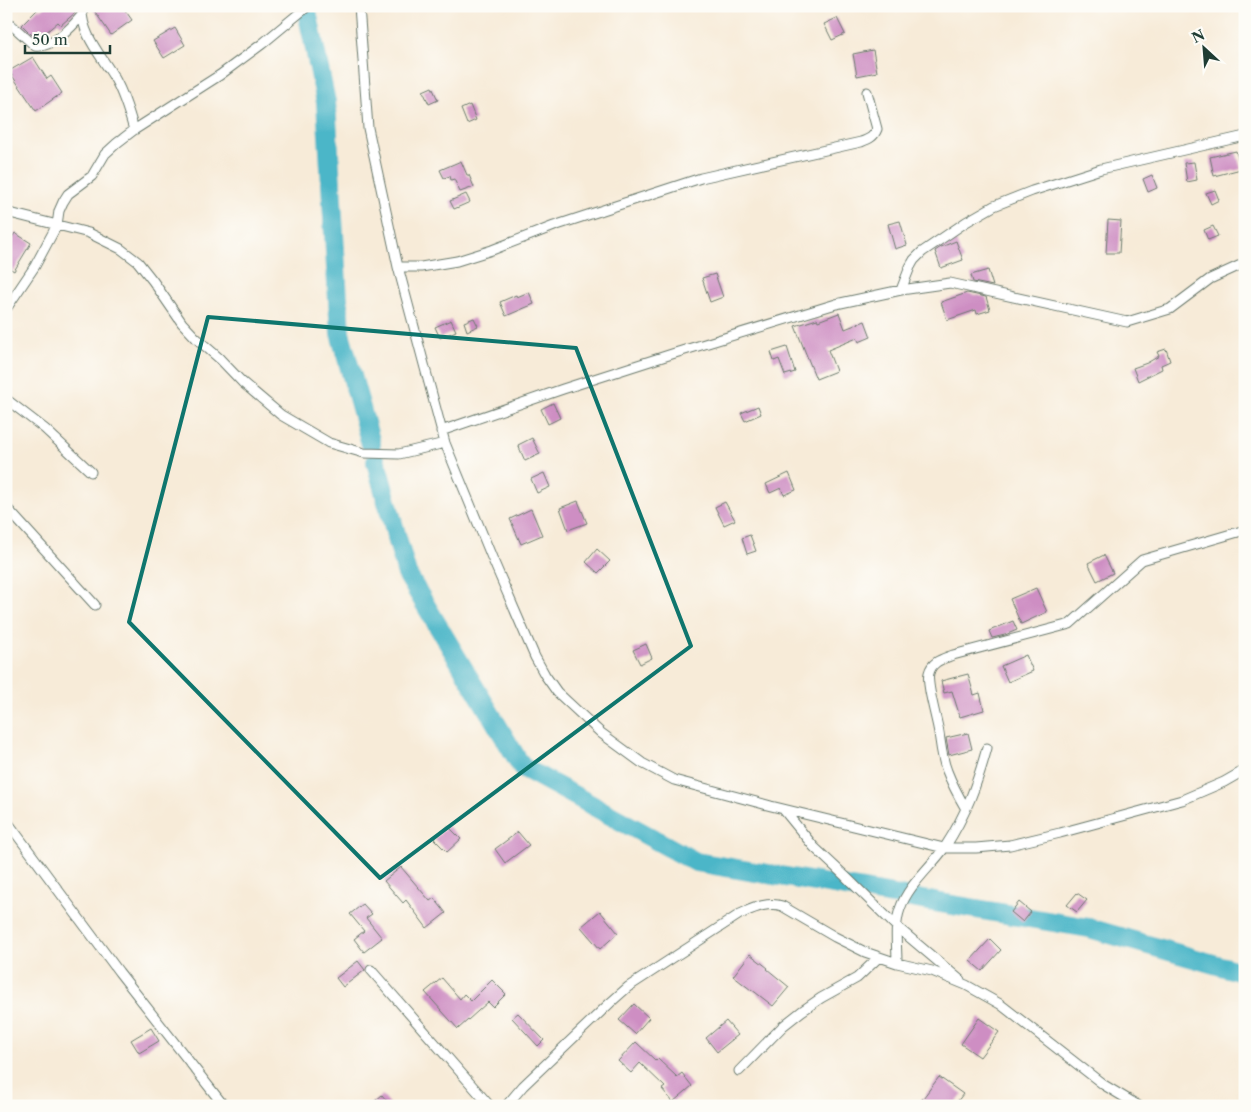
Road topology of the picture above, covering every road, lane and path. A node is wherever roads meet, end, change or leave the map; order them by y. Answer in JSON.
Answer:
{"nodes":[{"id":1,"x":82,"y":6,"type":"edge"},
{"id":2,"x":308,"y":6,"type":"edge"},
{"id":3,"x":359,"y":6,"type":"edge"},
{"id":4,"x":81,"y":16,"type":"junction"},
{"id":5,"x":6,"y":20,"type":"edge"},
{"id":6,"x":867,"y":92,"type":"dead end"},
{"id":7,"x":134,"y":130,"type":"junction"},
{"id":8,"x":1245,"y":136,"type":"edge"},
{"id":9,"x":6,"y":212,"type":"edge"},
{"id":10,"x":58,"y":225,"type":"junction"},
{"id":11,"x":1245,"y":263,"type":"edge"},
{"id":12,"x":398,"y":267,"type":"junction"},
{"id":13,"x":901,"y":290,"type":"junction"},
{"id":14,"x":6,"y":309,"type":"edge"},
{"id":15,"x":6,"y":399,"type":"edge"},
{"id":16,"x":441,"y":431,"type":"junction"},
{"id":17,"x":445,"y":443,"type":"junction"},
{"id":18,"x":91,"y":472,"type":"dead end"},
{"id":19,"x":6,"y":507,"type":"edge"},
{"id":20,"x":1245,"y":530,"type":"edge"},
{"id":21,"x":94,"y":605,"type":"dead end"},
{"id":22,"x":987,"y":748,"type":"dead end"},
{"id":23,"x":1245,"y":770,"type":"edge"},
{"id":24,"x":783,"y":809,"type":"junction"},
{"id":25,"x":966,"y":809,"type":"junction"},
{"id":26,"x":6,"y":820,"type":"edge"},
{"id":27,"x":944,"y":848,"type":"junction"},
{"id":28,"x":896,"y":926,"type":"junction"},
{"id":29,"x":879,"y":957,"type":"junction"},
{"id":30,"x":898,"y":963,"type":"junction"},
{"id":31,"x":371,"y":970,"type":"dead end"},
{"id":32,"x":966,"y":985,"type":"junction"},
{"id":33,"x":739,"y":1071,"type":"dead end"},
{"id":34,"x":224,"y":1106,"type":"edge"},
{"id":35,"x":490,"y":1106,"type":"edge"},
{"id":36,"x":506,"y":1106,"type":"edge"},
{"id":37,"x":1139,"y":1106,"type":"edge"}],
"edges":[{"from":1,"to":4,"type":"street"},
{"from":2,"to":7,"type":"street"},
{"from":3,"to":12,"type":"street"},
{"from":4,"to":5,"type":"street"},
{"from":4,"to":7,"type":"street"},
{"from":6,"to":12,"type":"street"},
{"from":7,"to":10,"type":"street"},
{"from":8,"to":13,"type":"street"},
{"from":9,"to":10,"type":"street"},
{"from":10,"to":14,"type":"street"},
{"from":10,"to":17,"type":"street"},
{"from":11,"to":13,"type":"street"},
{"from":12,"to":16,"type":"street"},
{"from":13,"to":16,"type":"street"},
{"from":15,"to":18,"type":"street"},
{"from":16,"to":17,"type":"street"},
{"from":17,"to":24,"type":"street"},
{"from":19,"to":21,"type":"street"},
{"from":20,"to":25,"type":"street"},
{"from":22,"to":25,"type":"street"},
{"from":23,"to":27,"type":"street"},
{"from":24,"to":27,"type":"street"},
{"from":24,"to":28,"type":"street"},
{"from":25,"to":27,"type":"street"},
{"from":26,"to":34,"type":"street"},
{"from":27,"to":28,"type":"street"},
{"from":28,"to":30,"type":"street"},
{"from":28,"to":32,"type":"street"},
{"from":29,"to":30,"type":"street"},
{"from":29,"to":33,"type":"street"},
{"from":29,"to":36,"type":"street"},
{"from":30,"to":32,"type":"street"},
{"from":31,"to":35,"type":"street"},
{"from":32,"to":37,"type":"street"}]}
